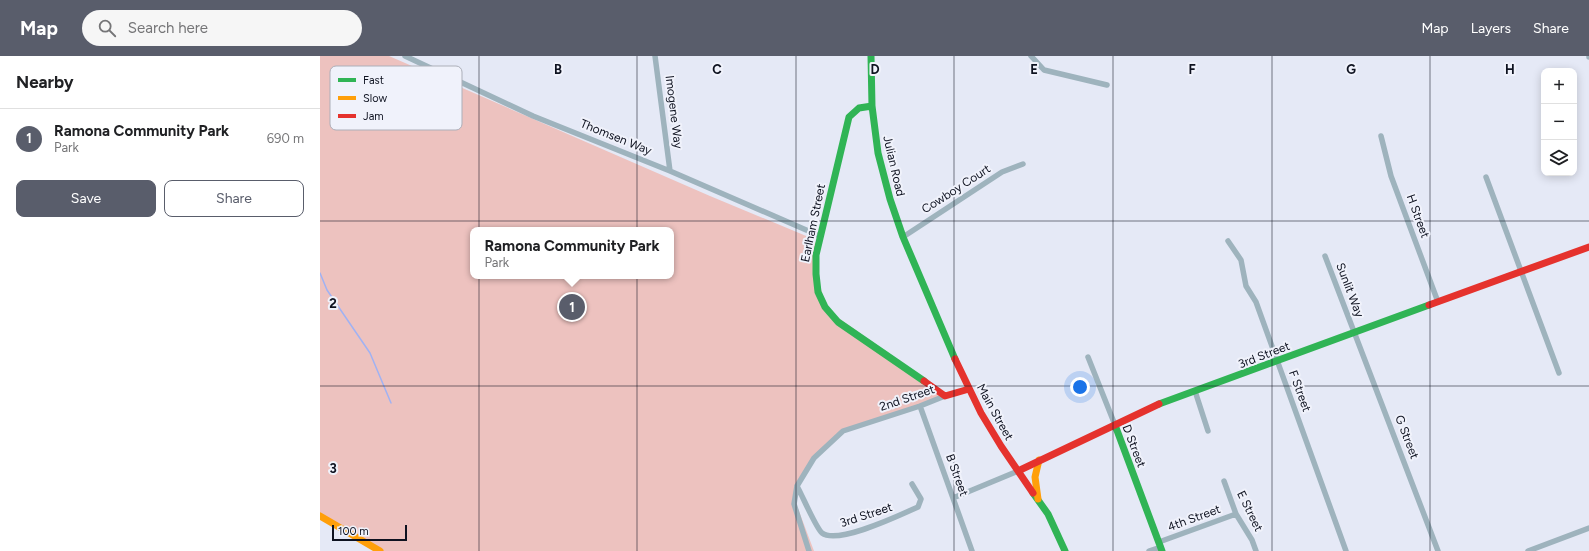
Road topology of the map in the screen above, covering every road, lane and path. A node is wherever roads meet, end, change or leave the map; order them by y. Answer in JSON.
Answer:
{"nodes":[{"id":1,"x":405,"y":56,"type":"edge"},
{"id":2,"x":655,"y":56,"type":"edge"},
{"id":3,"x":871,"y":56,"type":"edge"},
{"id":4,"x":1031,"y":56,"type":"edge"},
{"id":5,"x":426,"y":66,"type":"edge"},
{"id":6,"x":462,"y":83,"type":"edge"},
{"id":7,"x":1107,"y":85,"type":"dead end"},
{"id":8,"x":872,"y":106,"type":"junction"},
{"id":9,"x":1381,"y":136,"type":"dead end"},
{"id":10,"x":1023,"y":164,"type":"dead end"},
{"id":11,"x":670,"y":171,"type":"junction"},
{"id":12,"x":1486,"y":177,"type":"dead end"},
{"id":13,"x":820,"y":236,"type":"junction"},
{"id":14,"x":903,"y":237,"type":"junction"},
{"id":15,"x":1228,"y":241,"type":"dead end"},
{"id":16,"x":1589,"y":247,"type":"edge"},
{"id":17,"x":1325,"y":256,"type":"dead end"},
{"id":18,"x":1521,"y":272,"type":"junction"},
{"id":19,"x":920,"y":276,"type":"joint"},
{"id":20,"x":1438,"y":302,"type":"junction"},
{"id":21,"x":1355,"y":332,"type":"junction"},
{"id":22,"x":1088,"y":357,"type":"dead end"},
{"id":23,"x":1277,"y":361,"type":"junction"},
{"id":24,"x":1559,"y":373,"type":"dead end"},
{"id":25,"x":969,"y":389,"type":"junction"},
{"id":26,"x":1195,"y":391,"type":"junction"},
{"id":27,"x":945,"y":396,"type":"junction"},
{"id":28,"x":920,"y":406,"type":"junction"},
{"id":29,"x":1115,"y":425,"type":"junction"},
{"id":30,"x":1208,"y":431,"type":"dead end"},
{"id":31,"x":1039,"y":460,"type":"junction"},
{"id":32,"x":1018,"y":471,"type":"junction"},
{"id":33,"x":1224,"y":481,"type":"dead end"},
{"id":34,"x":912,"y":484,"type":"dead end"},
{"id":35,"x":797,"y":486,"type":"junction"},
{"id":36,"x":953,"y":498,"type":"junction"},
{"id":37,"x":1038,"y":500,"type":"junction"},
{"id":38,"x":1236,"y":514,"type":"junction"},
{"id":39,"x":320,"y":516,"type":"edge"},
{"id":40,"x":1589,"y":528,"type":"edge"},
{"id":41,"x":1160,"y":547,"type":"edge"},
{"id":42,"x":380,"y":551,"type":"edge"},
{"id":43,"x":809,"y":551,"type":"edge"},
{"id":44,"x":972,"y":551,"type":"edge"},
{"id":45,"x":1065,"y":551,"type":"edge"},
{"id":46,"x":1149,"y":551,"type":"edge"},
{"id":47,"x":1256,"y":551,"type":"edge"},
{"id":48,"x":1346,"y":551,"type":"edge"},
{"id":49,"x":1438,"y":551,"type":"edge"},
{"id":50,"x":1528,"y":551,"type":"edge"}],
"edges":[{"from":1,"to":5,"type":"street","name":"Thomsen Way"},
{"from":2,"to":11,"type":"street","name":"Imogene Way"},
{"from":3,"to":8,"type":"main road","name":"Julian Road"},
{"from":4,"to":7,"type":"street"},
{"from":6,"to":11,"type":"street","name":"Thomsen Way"},
{"from":8,"to":13,"type":"main road","name":"Earlham Street"},
{"from":8,"to":14,"type":"main road","name":"Julian Road"},
{"from":9,"to":20,"type":"street","name":"H Street"},
{"from":10,"to":14,"type":"street","name":"Cowboy Court"},
{"from":11,"to":13,"type":"street","name":"Thomsen Way"},
{"from":12,"to":18,"type":"street"},
{"from":13,"to":27,"type":"main road","name":"Earlham Street"},
{"from":14,"to":19,"type":"main road","name":"Julian Road"},
{"from":15,"to":23,"type":"street","name":"F Street"},
{"from":16,"to":18,"type":"main road","name":"3rd Street"},
{"from":17,"to":21,"type":"street","name":"Sunlit Way"},
{"from":18,"to":20,"type":"main road","name":"3rd Street"},
{"from":18,"to":24,"type":"street"},
{"from":19,"to":25,"type":"main road","name":"Main Street"},
{"from":20,"to":21,"type":"main road","name":"3rd Street"},
{"from":21,"to":23,"type":"main road","name":"3rd Street"},
{"from":21,"to":49,"type":"street","name":"G Street"},
{"from":22,"to":29,"type":"street","name":"D Street"},
{"from":23,"to":26,"type":"main road","name":"3rd Street"},
{"from":23,"to":48,"type":"street","name":"F Street"},
{"from":25,"to":27,"type":"main road","name":"2nd Street"},
{"from":25,"to":32,"type":"main road","name":"Main Street"},
{"from":26,"to":29,"type":"main road","name":"3rd Street"},
{"from":26,"to":30,"type":"street"},
{"from":27,"to":28,"type":"street","name":"2nd Street"},
{"from":28,"to":35,"type":"street","name":"2nd Street"},
{"from":28,"to":36,"type":"street","name":"B Street"},
{"from":29,"to":31,"type":"main road","name":"3rd Street"},
{"from":29,"to":41,"type":"main road","name":"D Street"},
{"from":31,"to":32,"type":"main road","name":"3rd Street"},
{"from":31,"to":37,"type":"main road"},
{"from":32,"to":36,"type":"street","name":"3rd Street"},
{"from":32,"to":37,"type":"main road","name":"Main Street"},
{"from":33,"to":38,"type":"street","name":"E Street"},
{"from":34,"to":35,"type":"street","name":"3rd Street"},
{"from":35,"to":43,"type":"street"},
{"from":36,"to":44,"type":"street","name":"B Street"},
{"from":37,"to":45,"type":"main road","name":"Main Street"},
{"from":38,"to":41,"type":"street","name":"4th Street"},
{"from":38,"to":47,"type":"street","name":"E Street"},
{"from":39,"to":42,"type":"main road"},
{"from":40,"to":50,"type":"street"},
{"from":41,"to":46,"type":"street","name":"4th Street"}]}
